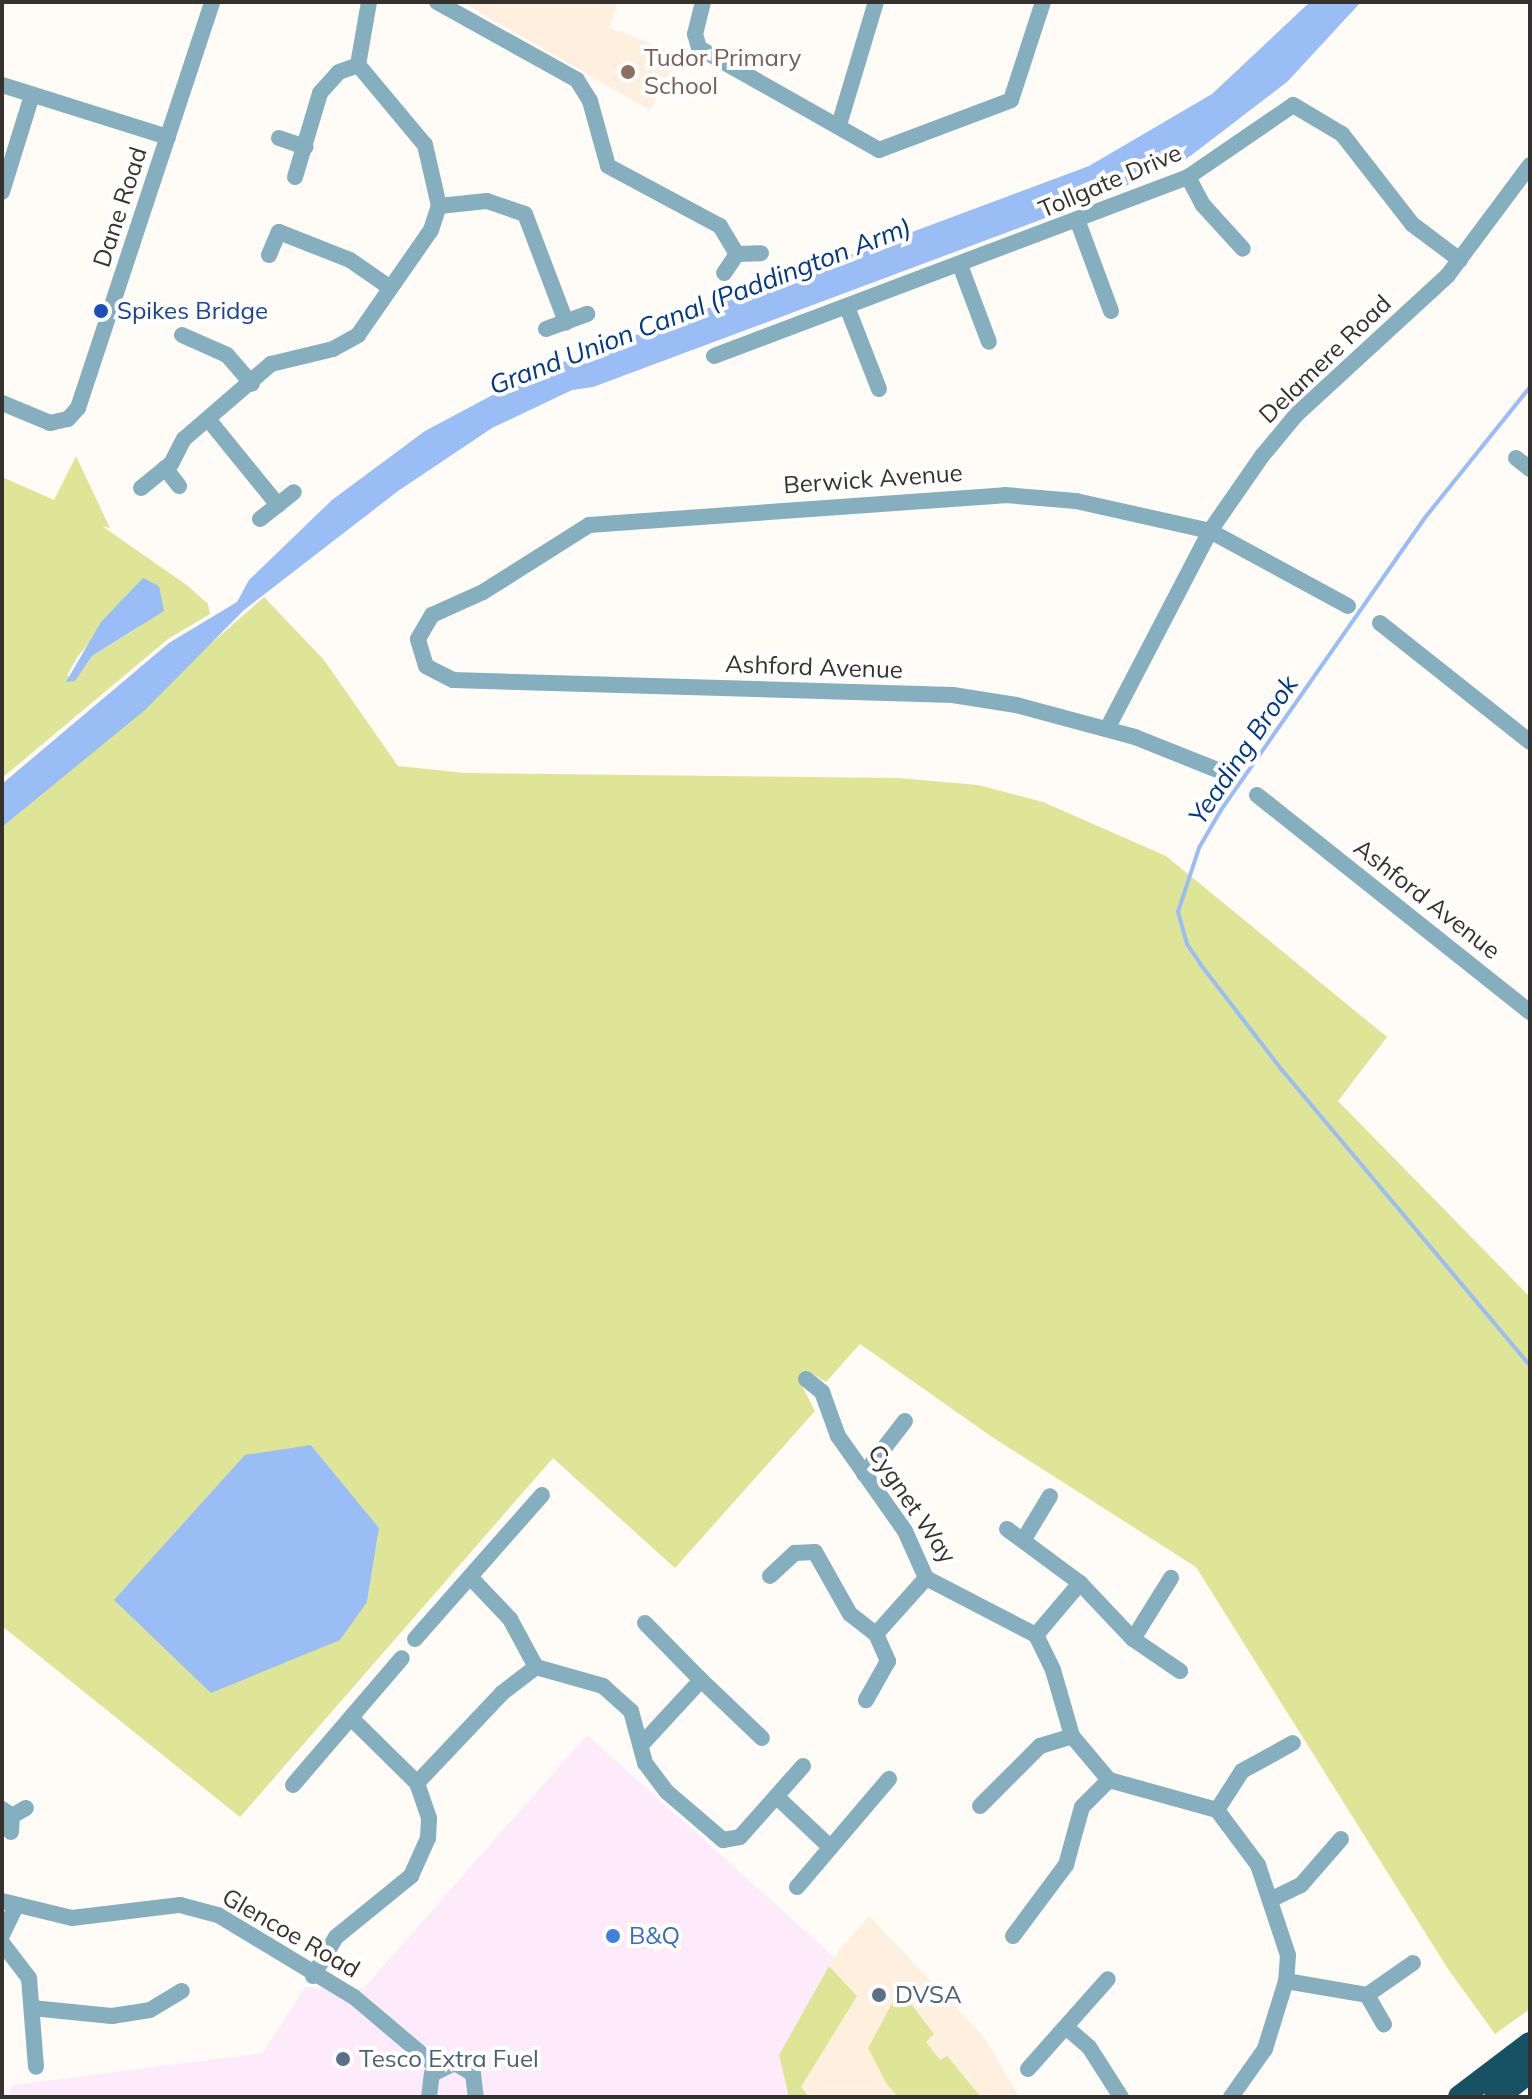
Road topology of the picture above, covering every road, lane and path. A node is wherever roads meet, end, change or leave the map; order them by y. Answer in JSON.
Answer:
{"nodes":[{"id":1,"x":212,"y":2,"type":"edge"},
{"id":2,"x":369,"y":2,"type":"edge"},
{"id":3,"x":437,"y":2,"type":"edge"},
{"id":4,"x":703,"y":2,"type":"edge"},
{"id":5,"x":876,"y":2,"type":"edge"},
{"id":6,"x":1043,"y":2,"type":"edge"},
{"id":7,"x":358,"y":65,"type":"junction"},
{"id":8,"x":2,"y":85,"type":"edge"},
{"id":9,"x":32,"y":95,"type":"junction"},
{"id":10,"x":839,"y":125,"type":"junction"},
{"id":11,"x":168,"y":137,"type":"junction"},
{"id":12,"x":279,"y":138,"type":"dead end"},
{"id":13,"x":305,"y":147,"type":"junction"},
{"id":14,"x":1530,"y":165,"type":"edge"},
{"id":15,"x":295,"y":177,"type":"dead end"},
{"id":16,"x":1188,"y":177,"type":"junction"},
{"id":17,"x":2,"y":192,"type":"edge"},
{"id":18,"x":439,"y":206,"type":"junction"},
{"id":19,"x":284,"y":215,"type":"dead end"},
{"id":20,"x":1078,"y":222,"type":"junction"},
{"id":21,"x":279,"y":232,"type":"junction"},
{"id":22,"x":1243,"y":249,"type":"dead end"},
{"id":23,"x":761,"y":253,"type":"dead end"},
{"id":24,"x":737,"y":254,"type":"junction"},
{"id":25,"x":269,"y":255,"type":"dead end"},
{"id":26,"x":1460,"y":260,"type":"junction"},
{"id":27,"x":960,"y":265,"type":"junction"},
{"id":28,"x":724,"y":273,"type":"dead end"},
{"id":29,"x":389,"y":287,"type":"junction"},
{"id":30,"x":847,"y":307,"type":"junction"},
{"id":31,"x":1111,"y":311,"type":"dead end"},
{"id":32,"x":587,"y":314,"type":"dead end"},
{"id":33,"x":566,"y":322,"type":"junction"},
{"id":34,"x":546,"y":329,"type":"dead end"},
{"id":35,"x":182,"y":335,"type":"dead end"},
{"id":36,"x":989,"y":342,"type":"dead end"},
{"id":37,"x":714,"y":356,"type":"dead end"},
{"id":38,"x":252,"y":384,"type":"junction"},
{"id":39,"x":879,"y":389,"type":"dead end"},
{"id":40,"x":2,"y":403,"type":"edge"},
{"id":41,"x":208,"y":419,"type":"junction"},
{"id":42,"x":1516,"y":458,"type":"dead end"},
{"id":43,"x":165,"y":468,"type":"junction"},
{"id":44,"x":1530,"y":469,"type":"edge"},
{"id":45,"x":179,"y":486,"type":"dead end"},
{"id":46,"x":141,"y":488,"type":"dead end"},
{"id":47,"x":294,"y":492,"type":"dead end"},
{"id":48,"x":278,"y":505,"type":"junction"},
{"id":49,"x":260,"y":519,"type":"dead end"},
{"id":50,"x":1210,"y":531,"type":"junction"},
{"id":51,"x":1348,"y":606,"type":"dead end"},
{"id":52,"x":1380,"y":623,"type":"dead end"},
{"id":53,"x":418,"y":639,"type":"joint"},
{"id":54,"x":1107,"y":729,"type":"junction"},
{"id":55,"x":1530,"y":742,"type":"edge"},
{"id":56,"x":1220,"y":771,"type":"dead end"},
{"id":57,"x":1257,"y":795,"type":"dead end"},
{"id":58,"x":1530,"y":1012,"type":"edge"},
{"id":59,"x":806,"y":1379,"type":"dead end"},
{"id":60,"x":905,"y":1421,"type":"dead end"},
{"id":61,"x":864,"y":1474,"type":"junction"},
{"id":62,"x":542,"y":1495,"type":"dead end"},
{"id":63,"x":1050,"y":1496,"type":"dead end"},
{"id":64,"x":1007,"y":1529,"type":"dead end"},
{"id":65,"x":1024,"y":1539,"type":"junction"},
{"id":66,"x":770,"y":1576,"type":"dead end"},
{"id":67,"x":471,"y":1578,"type":"junction"},
{"id":68,"x":926,"y":1578,"type":"junction"},
{"id":69,"x":1171,"y":1578,"type":"dead end"},
{"id":70,"x":1080,"y":1583,"type":"junction"},
{"id":71,"x":645,"y":1623,"type":"dead end"},
{"id":72,"x":876,"y":1634,"type":"junction"},
{"id":73,"x":1036,"y":1635,"type":"junction"},
{"id":74,"x":415,"y":1639,"type":"dead end"},
{"id":75,"x":1133,"y":1639,"type":"junction"},
{"id":76,"x":402,"y":1658,"type":"dead end"},
{"id":77,"x":536,"y":1667,"type":"junction"},
{"id":78,"x":1180,"y":1671,"type":"dead end"},
{"id":79,"x":701,"y":1680,"type":"junction"},
{"id":80,"x":866,"y":1700,"type":"dead end"},
{"id":81,"x":351,"y":1718,"type":"junction"},
{"id":82,"x":1072,"y":1736,"type":"junction"},
{"id":83,"x":762,"y":1738,"type":"dead end"},
{"id":84,"x":1293,"y":1743,"type":"dead end"},
{"id":85,"x":642,"y":1744,"type":"junction"},
{"id":86,"x":803,"y":1766,"type":"dead end"},
{"id":87,"x":889,"y":1779,"type":"dead end"},
{"id":88,"x":1109,"y":1780,"type":"junction"},
{"id":89,"x":417,"y":1783,"type":"junction"},
{"id":90,"x":293,"y":1785,"type":"dead end"},
{"id":91,"x":777,"y":1797,"type":"junction"},
{"id":92,"x":980,"y":1806,"type":"dead end"},
{"id":93,"x":1217,"y":1810,"type":"junction"},
{"id":94,"x":1341,"y":1839,"type":"dead end"},
{"id":95,"x":830,"y":1847,"type":"junction"},
{"id":96,"x":797,"y":1887,"type":"dead end"},
{"id":97,"x":1272,"y":1899,"type":"junction"},
{"id":98,"x":8,"y":1905,"type":"edge"},
{"id":99,"x":2,"y":1935,"type":"edge"},
{"id":100,"x":1013,"y":1936,"type":"dead end"},
{"id":101,"x":2,"y":1943,"type":"edge"},
{"id":102,"x":1413,"y":1963,"type":"dead end"},
{"id":103,"x":313,"y":1976,"type":"junction"},
{"id":104,"x":1108,"y":1979,"type":"dead end"},
{"id":105,"x":1286,"y":1981,"type":"junction"},
{"id":106,"x":182,"y":1991,"type":"dead end"},
{"id":107,"x":1367,"y":1995,"type":"junction"},
{"id":108,"x":32,"y":2008,"type":"junction"},
{"id":109,"x":1384,"y":2025,"type":"dead end"},
{"id":110,"x":1067,"y":2028,"type":"junction"},
{"id":111,"x":1530,"y":2044,"type":"edge"},
{"id":112,"x":36,"y":2067,"type":"dead end"},
{"id":113,"x":438,"y":2068,"type":"junction"},
{"id":114,"x":1028,"y":2069,"type":"dead end"},
{"id":115,"x":1530,"y":2071,"type":"edge"},
{"id":116,"x":1243,"y":2084,"type":"junction"},
{"id":117,"x":429,"y":2097,"type":"edge"},
{"id":118,"x":476,"y":2097,"type":"edge"},
{"id":119,"x":1121,"y":2097,"type":"edge"},
{"id":120,"x":1231,"y":2097,"type":"edge"},
{"id":121,"x":1255,"y":2097,"type":"edge"},
{"id":122,"x":1460,"y":2097,"type":"edge"},
{"id":123,"x":1496,"y":2097,"type":"edge"}],
"edges":[{"from":1,"to":11,"type":"street","name":"Dane Road"},
{"from":2,"to":7,"type":"street"},
{"from":3,"to":24,"type":"street"},
{"from":4,"to":10,"type":"street"},
{"from":5,"to":10,"type":"street"},
{"from":6,"to":10,"type":"street"},
{"from":7,"to":13,"type":"street"},
{"from":7,"to":18,"type":"street"},
{"from":8,"to":9,"type":"street"},
{"from":9,"to":11,"type":"street"},
{"from":9,"to":17,"type":"street"},
{"from":11,"to":40,"type":"street","name":"Dane Road"},
{"from":12,"to":13,"type":"street"},
{"from":13,"to":15,"type":"street"},
{"from":14,"to":26,"type":"street","name":"Delamere Road"},
{"from":16,"to":20,"type":"street","name":"Tollgate Drive"},
{"from":16,"to":22,"type":"street"},
{"from":16,"to":26,"type":"street","name":"Tollgate Drive"},
{"from":18,"to":29,"type":"street"},
{"from":18,"to":33,"type":"street"},
{"from":19,"to":21,"type":"street"},
{"from":20,"to":27,"type":"street","name":"Tollgate Drive"},
{"from":20,"to":31,"type":"street"},
{"from":21,"to":25,"type":"street"},
{"from":21,"to":29,"type":"street"},
{"from":23,"to":24,"type":"street"},
{"from":24,"to":28,"type":"street"},
{"from":26,"to":50,"type":"street","name":"Delamere Road"},
{"from":27,"to":30,"type":"street","name":"Tollgate Drive"},
{"from":27,"to":36,"type":"street"},
{"from":29,"to":38,"type":"street"},
{"from":30,"to":37,"type":"street","name":"Tollgate Drive"},
{"from":30,"to":39,"type":"street"},
{"from":32,"to":33,"type":"street"},
{"from":33,"to":34,"type":"street"},
{"from":35,"to":38,"type":"street"},
{"from":38,"to":41,"type":"street"},
{"from":41,"to":43,"type":"street"},
{"from":41,"to":48,"type":"street"},
{"from":42,"to":44,"type":"street"},
{"from":43,"to":45,"type":"street"},
{"from":43,"to":46,"type":"street"},
{"from":47,"to":48,"type":"street"},
{"from":48,"to":49,"type":"street"},
{"from":50,"to":51,"type":"street","name":"Berwick Avenue"},
{"from":50,"to":53,"type":"street","name":"Berwick Avenue"},
{"from":50,"to":54,"type":"street","name":"Delamere Road"},
{"from":52,"to":55,"type":"street"},
{"from":53,"to":54,"type":"street","name":"Ashford Avenue"},
{"from":54,"to":56,"type":"street","name":"Ashford Avenue"},
{"from":57,"to":58,"type":"street","name":"Ashford Avenue"},
{"from":59,"to":61,"type":"street","name":"Cygnet Way"},
{"from":60,"to":61,"type":"street"},
{"from":61,"to":68,"type":"street","name":"Cygnet Way"},
{"from":62,"to":67,"type":"street"},
{"from":63,"to":65,"type":"street"},
{"from":64,"to":65,"type":"street"},
{"from":65,"to":70,"type":"street"},
{"from":66,"to":72,"type":"street"},
{"from":67,"to":74,"type":"street"},
{"from":67,"to":77,"type":"street"},
{"from":68,"to":72,"type":"street"},
{"from":68,"to":73,"type":"street","name":"Cygnet Way"},
{"from":69,"to":75,"type":"street"},
{"from":70,"to":73,"type":"street"},
{"from":70,"to":75,"type":"street"},
{"from":71,"to":79,"type":"street"},
{"from":72,"to":80,"type":"street"},
{"from":73,"to":82,"type":"street"},
{"from":75,"to":78,"type":"street"},
{"from":76,"to":81,"type":"street"},
{"from":77,"to":85,"type":"street"},
{"from":77,"to":89,"type":"street"},
{"from":79,"to":83,"type":"street"},
{"from":79,"to":85,"type":"street"},
{"from":81,"to":89,"type":"street"},
{"from":81,"to":90,"type":"street"},
{"from":82,"to":88,"type":"street"},
{"from":82,"to":92,"type":"street"},
{"from":84,"to":93,"type":"street"},
{"from":85,"to":91,"type":"street"},
{"from":86,"to":91,"type":"street"},
{"from":87,"to":95,"type":"street"},
{"from":88,"to":93,"type":"street"},
{"from":88,"to":100,"type":"street"},
{"from":89,"to":103,"type":"street"},
{"from":91,"to":95,"type":"street"},
{"from":93,"to":97,"type":"street"},
{"from":94,"to":97,"type":"street"},
{"from":95,"to":96,"type":"street"},
{"from":97,"to":105,"type":"street"},
{"from":98,"to":99,"type":"street"},
{"from":98,"to":103,"type":"street","name":"Glencoe Road"},
{"from":101,"to":108,"type":"street"},
{"from":102,"to":107,"type":"street"},
{"from":103,"to":113,"type":"street","name":"Glencoe Road"},
{"from":104,"to":110,"type":"street"},
{"from":105,"to":107,"type":"street"},
{"from":105,"to":116,"type":"street"},
{"from":106,"to":108,"type":"street"},
{"from":107,"to":109,"type":"street"},
{"from":108,"to":112,"type":"street"},
{"from":110,"to":114,"type":"street"},
{"from":110,"to":119,"type":"street"},
{"from":111,"to":122,"type":"highway"},
{"from":113,"to":117,"type":"street"},
{"from":113,"to":118,"type":"street","name":"Glencoe Road"},
{"from":115,"to":123,"type":"highway"},
{"from":116,"to":120,"type":"street"},
{"from":116,"to":121,"type":"street"}]}
